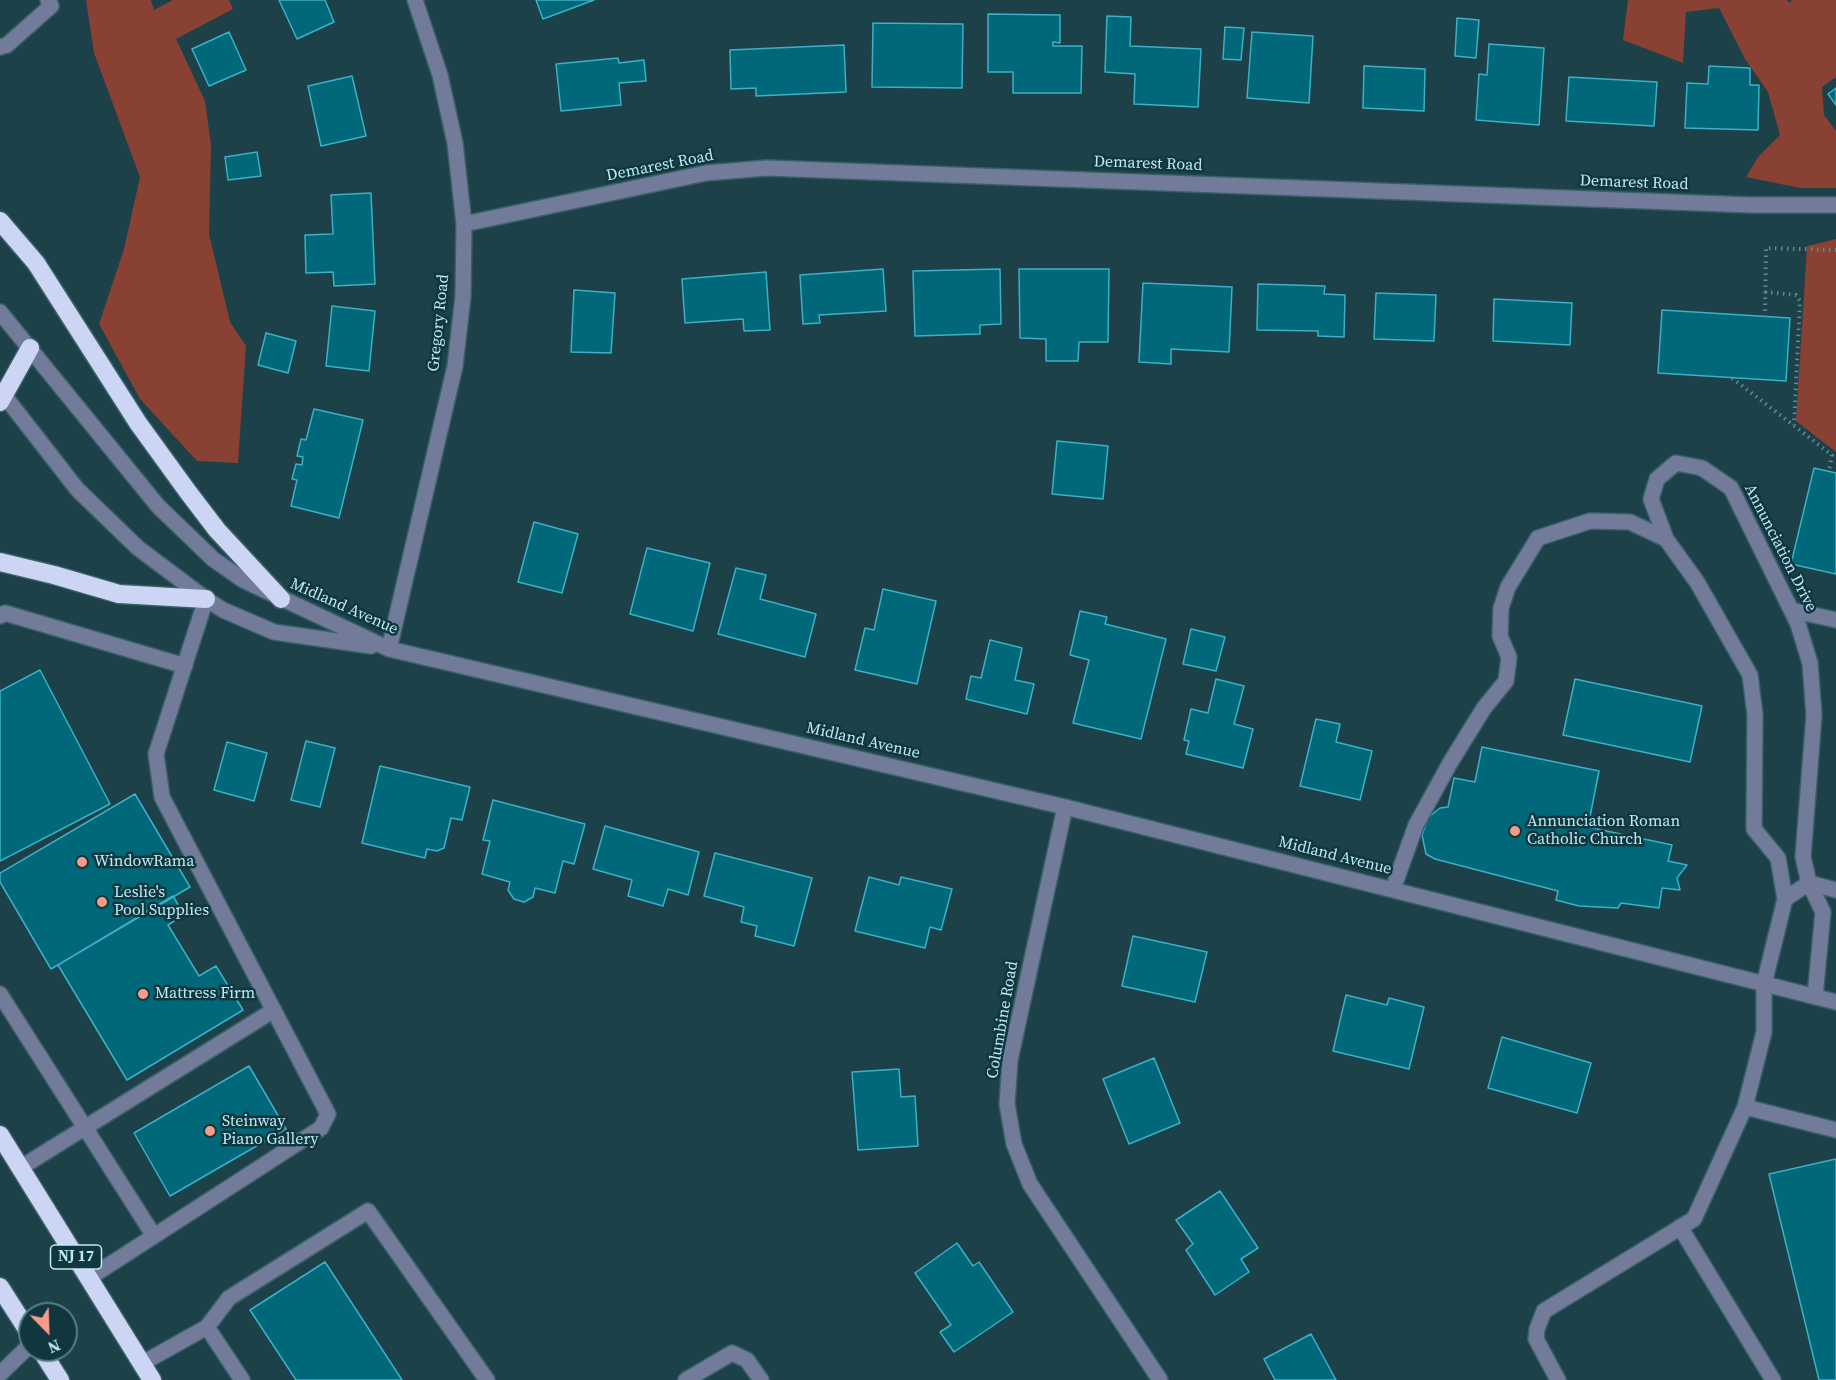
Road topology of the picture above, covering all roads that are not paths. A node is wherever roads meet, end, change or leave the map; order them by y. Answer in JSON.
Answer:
{"nodes":[{"id":1,"x":48,"y":0,"type":"edge"},
{"id":2,"x":415,"y":0,"type":"edge"},
{"id":3,"x":0,"y":47,"type":"edge"},
{"id":4,"x":1836,"y":205,"type":"edge"},
{"id":5,"x":0,"y":221,"type":"edge"},
{"id":6,"x":464,"y":224,"type":"junction"},
{"id":7,"x":0,"y":312,"type":"edge"},
{"id":8,"x":30,"y":348,"type":"junction"},
{"id":9,"x":1,"y":395,"type":"edge"},
{"id":10,"x":1665,"y":539,"type":"junction"},
{"id":11,"x":0,"y":562,"type":"edge"},
{"id":12,"x":206,"y":599,"type":"junction"},
{"id":13,"x":281,"y":599,"type":"junction"},
{"id":14,"x":1791,"y":610,"type":"junction"},
{"id":15,"x":0,"y":616,"type":"edge"},
{"id":16,"x":1836,"y":620,"type":"edge"},
{"id":17,"x":389,"y":649,"type":"junction"},
{"id":18,"x":185,"y":666,"type":"junction"},
{"id":19,"x":1065,"y":807,"type":"junction"},
{"id":20,"x":1809,"y":883,"type":"junction"},
{"id":21,"x":1393,"y":889,"type":"junction"},
{"id":22,"x":1836,"y":890,"type":"edge"},
{"id":23,"x":1785,"y":899,"type":"junction"},
{"id":24,"x":1764,"y":984,"type":"junction"},
{"id":25,"x":0,"y":994,"type":"edge"},
{"id":26,"x":1815,"y":996,"type":"junction"},
{"id":27,"x":1836,"y":1002,"type":"edge"},
{"id":28,"x":274,"y":1010,"type":"junction"},
{"id":29,"x":1745,"y":1107,"type":"junction"},
{"id":30,"x":85,"y":1128,"type":"junction"},
{"id":31,"x":1836,"y":1130,"type":"edge"},
{"id":32,"x":0,"y":1135,"type":"edge"},
{"id":33,"x":20,"y":1168,"type":"junction"},
{"id":34,"x":1680,"y":1227,"type":"junction"},
{"id":35,"x":154,"y":1236,"type":"junction"},
{"id":36,"x":89,"y":1278,"type":"junction"},
{"id":37,"x":0,"y":1287,"type":"edge"},
{"id":38,"x":18,"y":1315,"type":"edge"},
{"id":39,"x":207,"y":1327,"type":"junction"},
{"id":40,"x":18,"y":1357,"type":"edge"},
{"id":41,"x":48,"y":1362,"type":"edge"},
{"id":42,"x":141,"y":1364,"type":"junction"},
{"id":43,"x":0,"y":1374,"type":"edge"},
{"id":44,"x":60,"y":1380,"type":"edge"},
{"id":45,"x":152,"y":1380,"type":"edge"},
{"id":46,"x":242,"y":1380,"type":"edge"},
{"id":47,"x":487,"y":1380,"type":"edge"},
{"id":48,"x":686,"y":1380,"type":"edge"},
{"id":49,"x":761,"y":1380,"type":"edge"},
{"id":50,"x":1160,"y":1380,"type":"edge"},
{"id":51,"x":1558,"y":1380,"type":"edge"},
{"id":52,"x":1773,"y":1380,"type":"edge"}],
"edges":[{"from":1,"to":3,"type":"street"},
{"from":2,"to":6,"type":"street","name":"Gregory Road"},
{"from":4,"to":6,"type":"street","name":"Demarest Road"},
{"from":5,"to":13,"type":"highway"},
{"from":6,"to":17,"type":"street","name":"Gregory Road"},
{"from":7,"to":8,"type":"street","name":"Midland Avenue"},
{"from":8,"to":9,"type":"highway"},
{"from":8,"to":13,"type":"street","name":"Midland Avenue"},
{"from":9,"to":12,"type":"street"},
{"from":10,"to":14,"type":"street","name":"Annunciation Drive"},
{"from":10,"to":21,"type":"street"},
{"from":10,"to":23,"type":"street","name":"Annunciation Drive"},
{"from":11,"to":12,"type":"highway"},
{"from":12,"to":17,"type":"street"},
{"from":12,"to":18,"type":"street"},
{"from":13,"to":17,"type":"street","name":"Midland Avenue"},
{"from":14,"to":16,"type":"street"},
{"from":14,"to":20,"type":"street","name":"Annunciation Drive"},
{"from":15,"to":18,"type":"street"},
{"from":17,"to":19,"type":"street","name":"Midland Avenue"},
{"from":18,"to":28,"type":"street"},
{"from":19,"to":21,"type":"street","name":"Midland Avenue"},
{"from":19,"to":50,"type":"street","name":"Columbine Road"},
{"from":20,"to":22,"type":"street"},
{"from":20,"to":23,"type":"street"},
{"from":20,"to":26,"type":"street","name":"Annunciation Drive"},
{"from":21,"to":24,"type":"street","name":"Midland Avenue"},
{"from":23,"to":24,"type":"street","name":"Annunciation Drive"},
{"from":24,"to":26,"type":"street","name":"Midland Avenue"},
{"from":24,"to":29,"type":"street","name":"Annunciation Drive"},
{"from":25,"to":30,"type":"street"},
{"from":26,"to":27,"type":"street","name":"Midland Avenue"},
{"from":28,"to":30,"type":"street"},
{"from":28,"to":35,"type":"street"},
{"from":29,"to":31,"type":"street"},
{"from":29,"to":34,"type":"street","name":"Annunciation Drive"},
{"from":30,"to":33,"type":"street"},
{"from":30,"to":35,"type":"street"},
{"from":32,"to":33,"type":"highway","number":"NJ 17"},
{"from":33,"to":36,"type":"highway","number":"NJ 17"},
{"from":34,"to":51,"type":"street","name":"Annunciation Drive"},
{"from":34,"to":52,"type":"street"},
{"from":35,"to":36,"type":"street"},
{"from":36,"to":42,"type":"highway","number":"NJ 17"},
{"from":37,"to":38,"type":"highway"},
{"from":39,"to":42,"type":"street"},
{"from":39,"to":46,"type":"street"},
{"from":39,"to":47,"type":"street"},
{"from":40,"to":43,"type":"street"},
{"from":41,"to":44,"type":"highway"},
{"from":42,"to":45,"type":"highway","number":"NJ 17"},
{"from":48,"to":49,"type":"street"}]}
